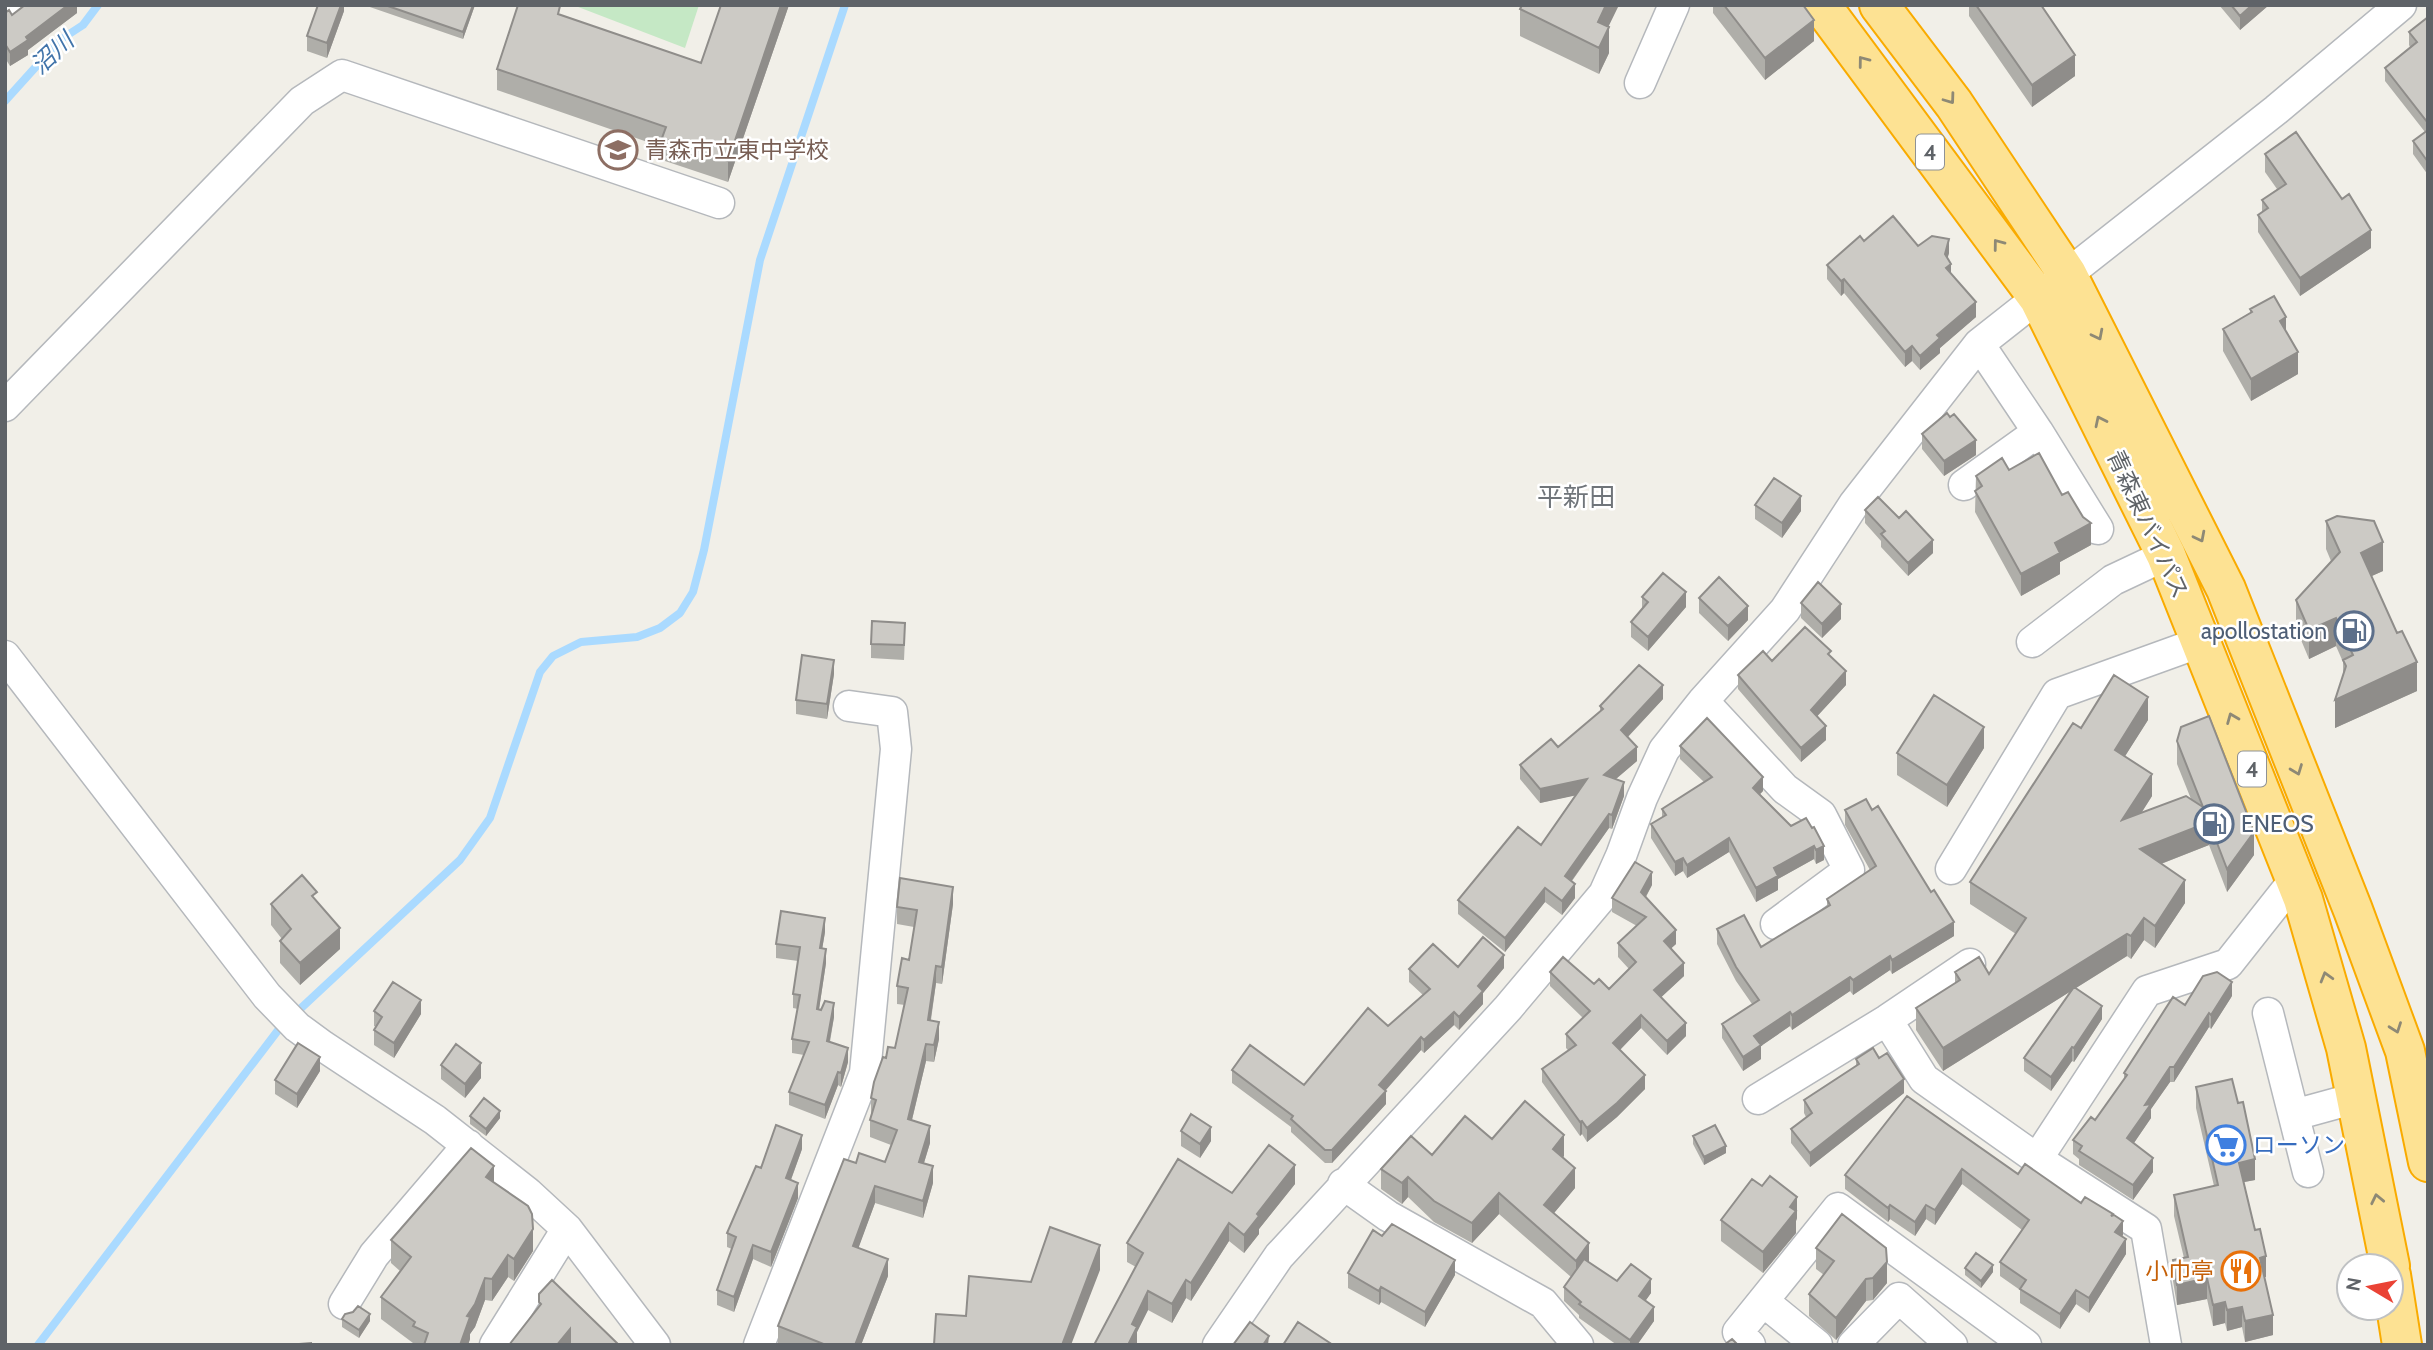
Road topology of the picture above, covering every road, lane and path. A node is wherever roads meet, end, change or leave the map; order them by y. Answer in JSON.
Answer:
{"nodes":[{"id":1,"x":1674,"y":5,"type":"edge"},
{"id":2,"x":1821,"y":5,"type":"edge"},
{"id":3,"x":1879,"y":5,"type":"edge"},
{"id":4,"x":2401,"y":5,"type":"edge"},
{"id":5,"x":1640,"y":83,"type":"dead end"},
{"id":6,"x":719,"y":203,"type":"dead end"},
{"id":7,"x":2067,"y":274,"type":"junction"},
{"id":8,"x":2039,"y":299,"type":"junction"},
{"id":9,"x":1979,"y":344,"type":"junction"},
{"id":10,"x":5,"y":406,"type":"edge"},
{"id":11,"x":2038,"y":432,"type":"junction"},
{"id":12,"x":1964,"y":485,"type":"dead end"},
{"id":13,"x":2098,"y":529,"type":"dead end"},
{"id":14,"x":2166,"y":555,"type":"junction"},
{"id":15,"x":2032,"y":642,"type":"dead end"},
{"id":16,"x":2201,"y":642,"type":"junction"},
{"id":17,"x":5,"y":656,"type":"edge"},
{"id":18,"x":1703,"y":701,"type":"junction"},
{"id":19,"x":849,"y":706,"type":"dead end"},
{"id":20,"x":1951,"y":869,"type":"dead end"},
{"id":21,"x":2295,"y":878,"type":"junction"},
{"id":22,"x":1776,"y":924,"type":"dead end"},
{"id":23,"x":1969,"y":964,"type":"edge"},
{"id":24,"x":2267,"y":1013,"type":"dead end"},
{"id":25,"x":1887,"y":1020,"type":"junction"},
{"id":26,"x":2356,"y":1098,"type":"junction"},
{"id":27,"x":1758,"y":1099,"type":"dead end"},
{"id":28,"x":2294,"y":1115,"type":"junction"},
{"id":29,"x":468,"y":1145,"type":"junction"},
{"id":30,"x":2037,"y":1159,"type":"junction"},
{"id":31,"x":2428,"y":1162,"type":"edge"},
{"id":32,"x":2308,"y":1172,"type":"dead end"},
{"id":33,"x":1343,"y":1184,"type":"junction"},
{"id":34,"x":567,"y":1229,"type":"junction"},
{"id":35,"x":2387,"y":1252,"type":"edge"},
{"id":36,"x":1763,"y":1301,"type":"junction"},
{"id":37,"x":344,"y":1304,"type":"dead end"},
{"id":38,"x":2398,"y":1322,"type":"edge"},
{"id":39,"x":495,"y":1345,"type":"edge"},
{"id":40,"x":655,"y":1345,"type":"edge"},
{"id":41,"x":759,"y":1345,"type":"edge"},
{"id":42,"x":1218,"y":1345,"type":"edge"},
{"id":43,"x":1578,"y":1345,"type":"edge"},
{"id":44,"x":1750,"y":1345,"type":"edge"},
{"id":45,"x":1816,"y":1345,"type":"edge"},
{"id":46,"x":1853,"y":1345,"type":"edge"},
{"id":47,"x":1952,"y":1345,"type":"edge"},
{"id":48,"x":2026,"y":1345,"type":"edge"},
{"id":49,"x":2167,"y":1345,"type":"edge"},
{"id":50,"x":2402,"y":1345,"type":"edge"}],
"edges":[{"from":1,"to":5,"type":"street"},
{"from":8,"to":2,"type":"highway","name":"青森東バイパス","number":"4","one_way":true},
{"from":3,"to":7,"type":"highway","name":"青森東バイパス","number":"4","one_way":true},
{"from":4,"to":7,"type":"street"},
{"from":6,"to":10,"type":"street"},
{"from":7,"to":8,"type":"street"},
{"from":7,"to":31,"type":"highway","name":"青森東バイパス","number":"4","one_way":true},
{"from":8,"to":9,"type":"street"},
{"from":14,"to":8,"type":"highway","name":"青森東バイパス","number":"4","one_way":true},
{"from":9,"to":11,"type":"street"},
{"from":9,"to":18,"type":"street"},
{"from":11,"to":12,"type":"street"},
{"from":11,"to":13,"type":"street"},
{"from":14,"to":15,"type":"street"},
{"from":14,"to":16,"type":"highway","name":"青森東バイパス","number":"4"},
{"from":16,"to":20,"type":"street"},
{"from":21,"to":16,"type":"highway","name":"青森東バイパス","number":"4","one_way":true},
{"from":17,"to":29,"type":"street"},
{"from":18,"to":22,"type":"street"},
{"from":18,"to":33,"type":"street"},
{"from":19,"to":41,"type":"street"},
{"from":26,"to":21,"type":"highway","name":"青森東バイパス","number":"4","one_way":true},
{"from":21,"to":30,"type":"street"},
{"from":23,"to":25,"type":"street"},
{"from":24,"to":28,"type":"street"},
{"from":25,"to":27,"type":"street"},
{"from":25,"to":30,"type":"street"},
{"from":26,"to":28,"type":"street"},
{"from":35,"to":26,"type":"highway","name":"青森東バイパス","number":"4","one_way":true},
{"from":28,"to":32,"type":"street"},
{"from":29,"to":34,"type":"street"},
{"from":29,"to":37,"type":"street"},
{"from":30,"to":49,"type":"street"},
{"from":33,"to":42,"type":"street"},
{"from":33,"to":43,"type":"street"},
{"from":34,"to":39,"type":"street"},
{"from":34,"to":40,"type":"street"},
{"from":36,"to":44,"type":"street"},
{"from":36,"to":45,"type":"street"},
{"from":36,"to":48,"type":"street"},
{"from":38,"to":50,"type":"highway"},
{"from":46,"to":47,"type":"street"}]}
